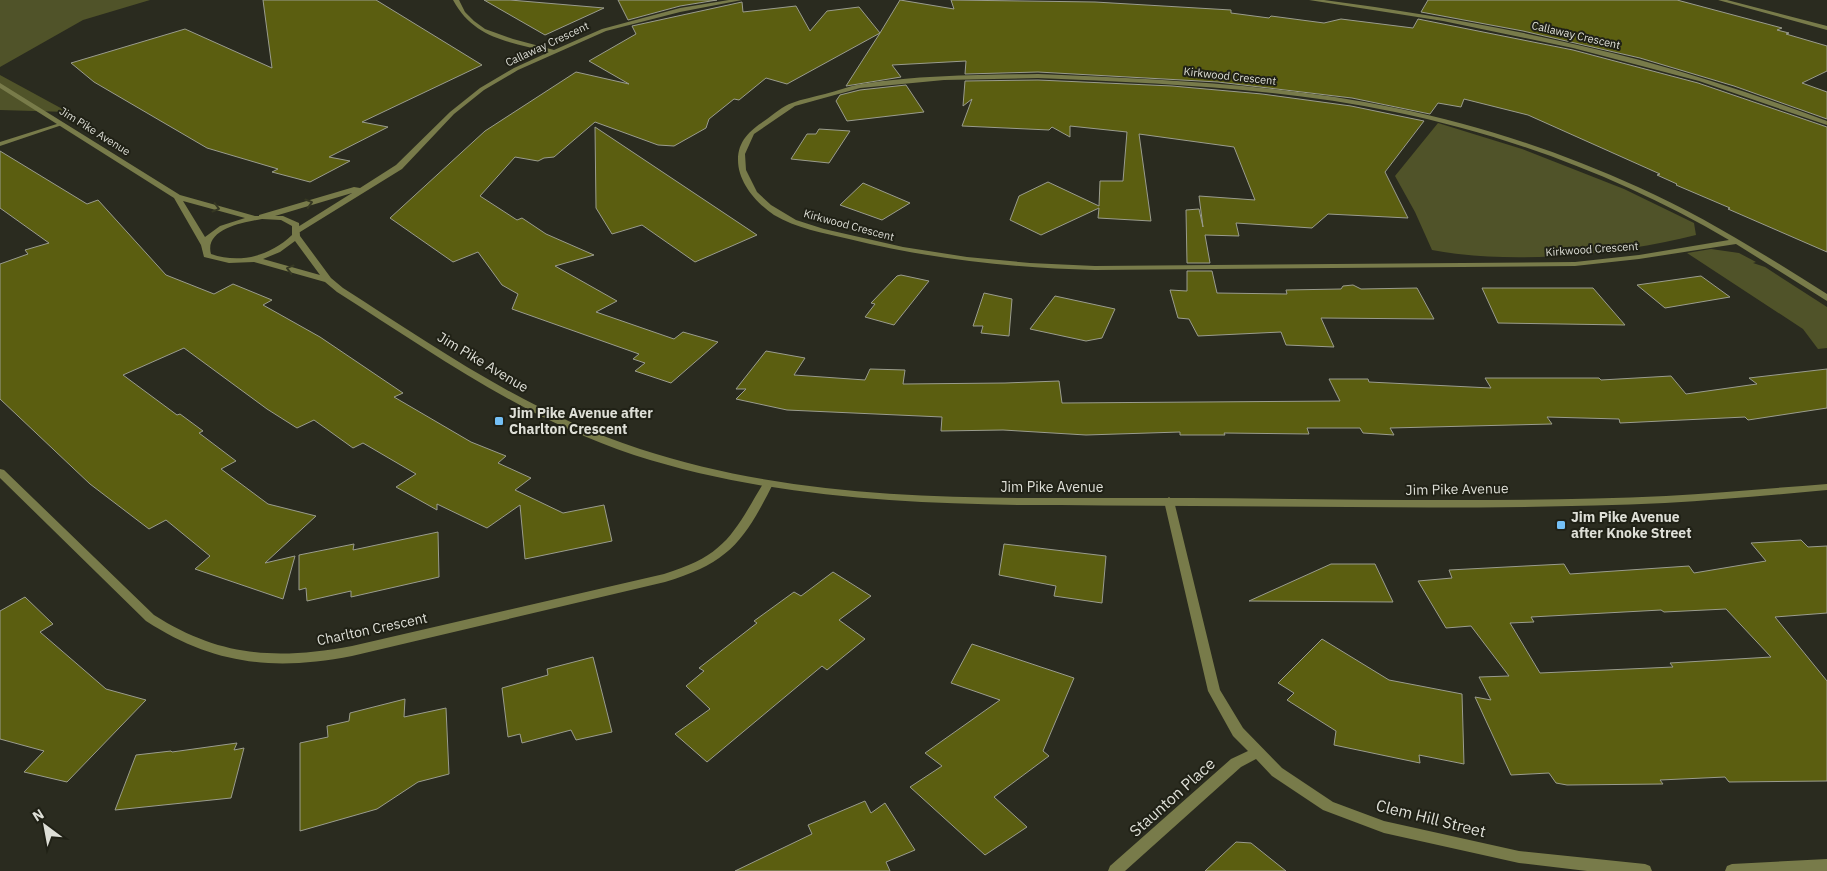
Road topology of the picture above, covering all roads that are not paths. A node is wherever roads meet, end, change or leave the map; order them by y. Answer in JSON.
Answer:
{"nodes":[{"id":1,"x":456,"y":0,"type":"edge"},
{"id":2,"x":691,"y":0,"type":"edge"},
{"id":3,"x":738,"y":0,"type":"edge"},
{"id":4,"x":1312,"y":0,"type":"edge"},
{"id":5,"x":1721,"y":0,"type":"edge"},
{"id":6,"x":699,"y":6,"type":"junction"},
{"id":7,"x":1827,"y":27,"type":"edge"},
{"id":8,"x":552,"y":51,"type":"junction"},
{"id":9,"x":0,"y":85,"type":"edge"},
{"id":10,"x":1827,"y":123,"type":"edge"},
{"id":11,"x":62,"y":124,"type":"junction"},
{"id":12,"x":0,"y":144,"type":"edge"},
{"id":13,"x":370,"y":185,"type":"junction"},
{"id":14,"x":177,"y":197,"type":"junction"},
{"id":15,"x":258,"y":218,"type":"junction"},
{"id":16,"x":296,"y":233,"type":"junction"},
{"id":17,"x":1738,"y":241,"type":"junction"},
{"id":18,"x":204,"y":243,"type":"junction"},
{"id":19,"x":252,"y":259,"type":"junction"},
{"id":20,"x":328,"y":280,"type":"junction"},
{"id":21,"x":1827,"y":298,"type":"edge"},
{"id":22,"x":0,"y":472,"type":"edge"},
{"id":23,"x":768,"y":484,"type":"junction"},
{"id":24,"x":1827,"y":487,"type":"edge"},
{"id":25,"x":1169,"y":501,"type":"junction"},
{"id":26,"x":1256,"y":753,"type":"junction"},
{"id":27,"x":1827,"y":865,"type":"edge"},
{"id":28,"x":1115,"y":871,"type":"edge"},
{"id":29,"x":1645,"y":871,"type":"edge"},
{"id":30,"x":1732,"y":871,"type":"edge"}],
"edges":[{"from":1,"to":8,"type":"street"},
{"from":2,"to":6,"type":"street"},
{"from":3,"to":6,"type":"street","name":"Callaway Crescent"},
{"from":4,"to":10,"type":"street","name":"Callaway Crescent"},
{"from":5,"to":7,"type":"street"},
{"from":6,"to":8,"type":"street","name":"Callaway Crescent"},
{"from":8,"to":13,"type":"street","name":"Callaway Crescent"},
{"from":9,"to":11,"type":"street","name":"Jim Pike Avenue"},
{"from":11,"to":12,"type":"street"},
{"from":11,"to":14,"type":"street","name":"Jim Pike Avenue"},
{"from":15,"to":13,"type":"street","name":"Callaway Crescent","one_way":true},
{"from":13,"to":16,"type":"street","name":"Callaway Crescent"},
{"from":14,"to":15,"type":"street","name":"Jim Pike Avenue","one_way":true},
{"from":14,"to":18,"type":"street","name":"Jim Pike Avenue"},
{"from":15,"to":16,"type":"street","name":"Jim Pike Avenue"},
{"from":15,"to":18,"type":"street","name":"Callaway Crescent"},
{"from":16,"to":19,"type":"street","name":"Callaway Crescent"},
{"from":16,"to":20,"type":"street","name":"Jim Pike Avenue"},
{"from":17,"to":17,"type":"street","name":"Kirkwood Crescent"},
{"from":17,"to":21,"type":"street","name":"Kirkwood Crescent"},
{"from":18,"to":19,"type":"street","name":"Jim Pike Avenue"},
{"from":20,"to":19,"type":"street","name":"Jim Pike Avenue","one_way":true},
{"from":20,"to":23,"type":"street","name":"Jim Pike Avenue"},
{"from":22,"to":23,"type":"street","name":"Charlton Crescent"},
{"from":23,"to":25,"type":"street","name":"Jim Pike Avenue"},
{"from":24,"to":25,"type":"street","name":"Jim Pike Avenue"},
{"from":25,"to":26,"type":"street","name":"Clem Hill Street"},
{"from":26,"to":28,"type":"street","name":"Staunton Place"},
{"from":26,"to":29,"type":"street","name":"Clem Hill Street"},
{"from":27,"to":30,"type":"street"}]}
